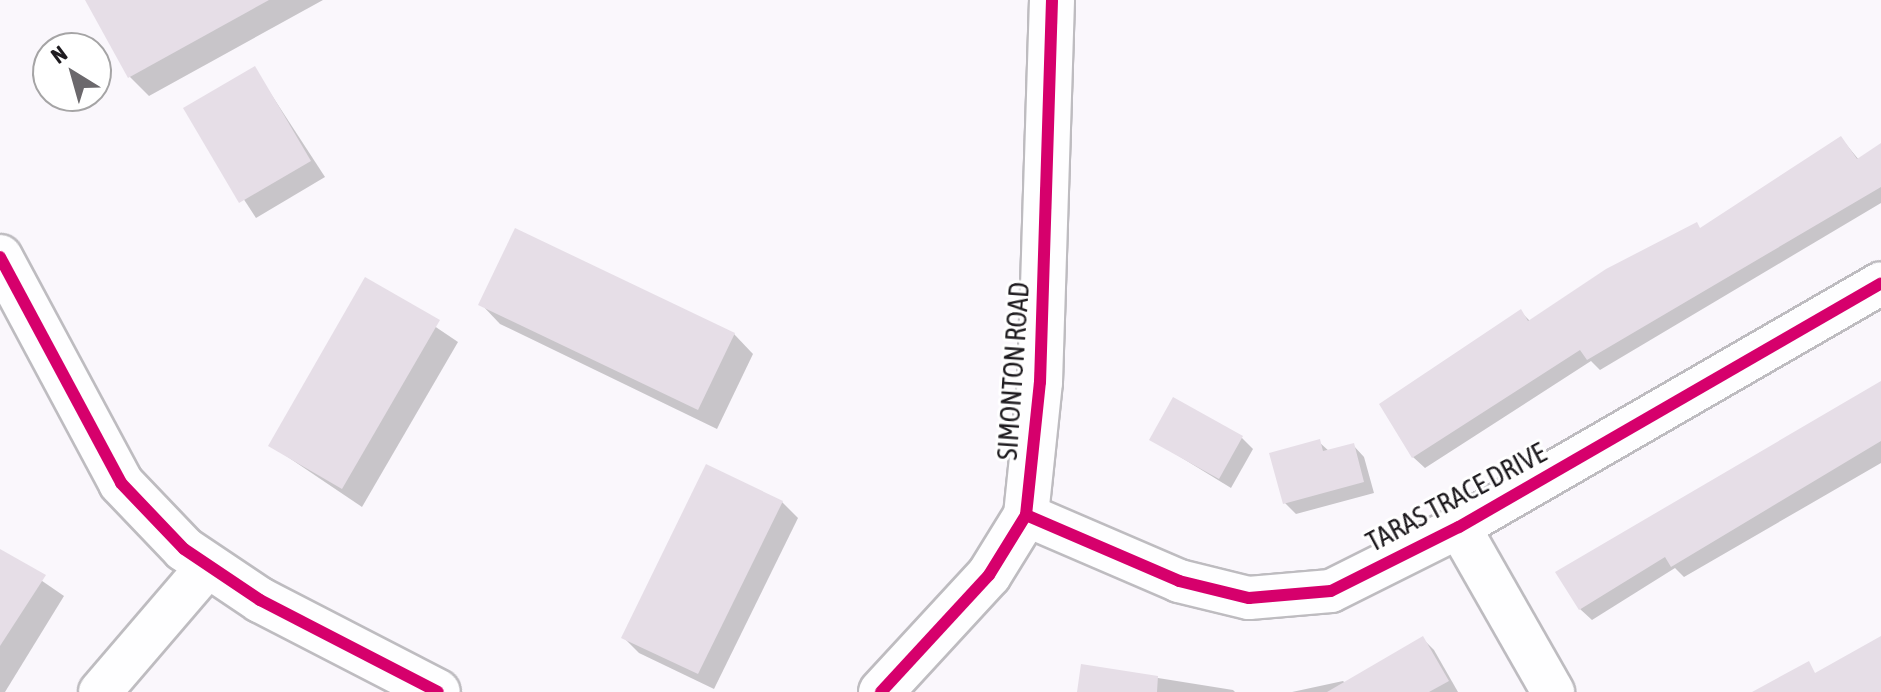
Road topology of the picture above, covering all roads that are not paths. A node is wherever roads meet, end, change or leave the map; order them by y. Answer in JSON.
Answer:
{"nodes":[{"id":1,"x":1052,"y":0,"type":"edge"},
{"id":2,"x":0,"y":257,"type":"edge"},
{"id":3,"x":1881,"y":283,"type":"edge"},
{"id":4,"x":1026,"y":515,"type":"junction"},
{"id":5,"x":1459,"y":527,"type":"junction"},
{"id":6,"x":208,"y":566,"type":"junction"},
{"id":7,"x":100,"y":692,"type":"edge"},
{"id":8,"x":438,"y":692,"type":"edge"},
{"id":9,"x":881,"y":692,"type":"edge"},
{"id":10,"x":1553,"y":692,"type":"edge"}],
"edges":[{"from":1,"to":4,"type":"street","name":"SIMONTON ROAD"},
{"from":2,"to":6,"type":"street"},
{"from":3,"to":5,"type":"street","name":"TARAS TRACE DRIVE"},
{"from":4,"to":5,"type":"street","name":"TARAS TRACE DRIVE"},
{"from":4,"to":9,"type":"street","name":"SIMONTON ROAD"},
{"from":5,"to":10,"type":"street"},
{"from":6,"to":7,"type":"street"},
{"from":6,"to":8,"type":"street"}]}
